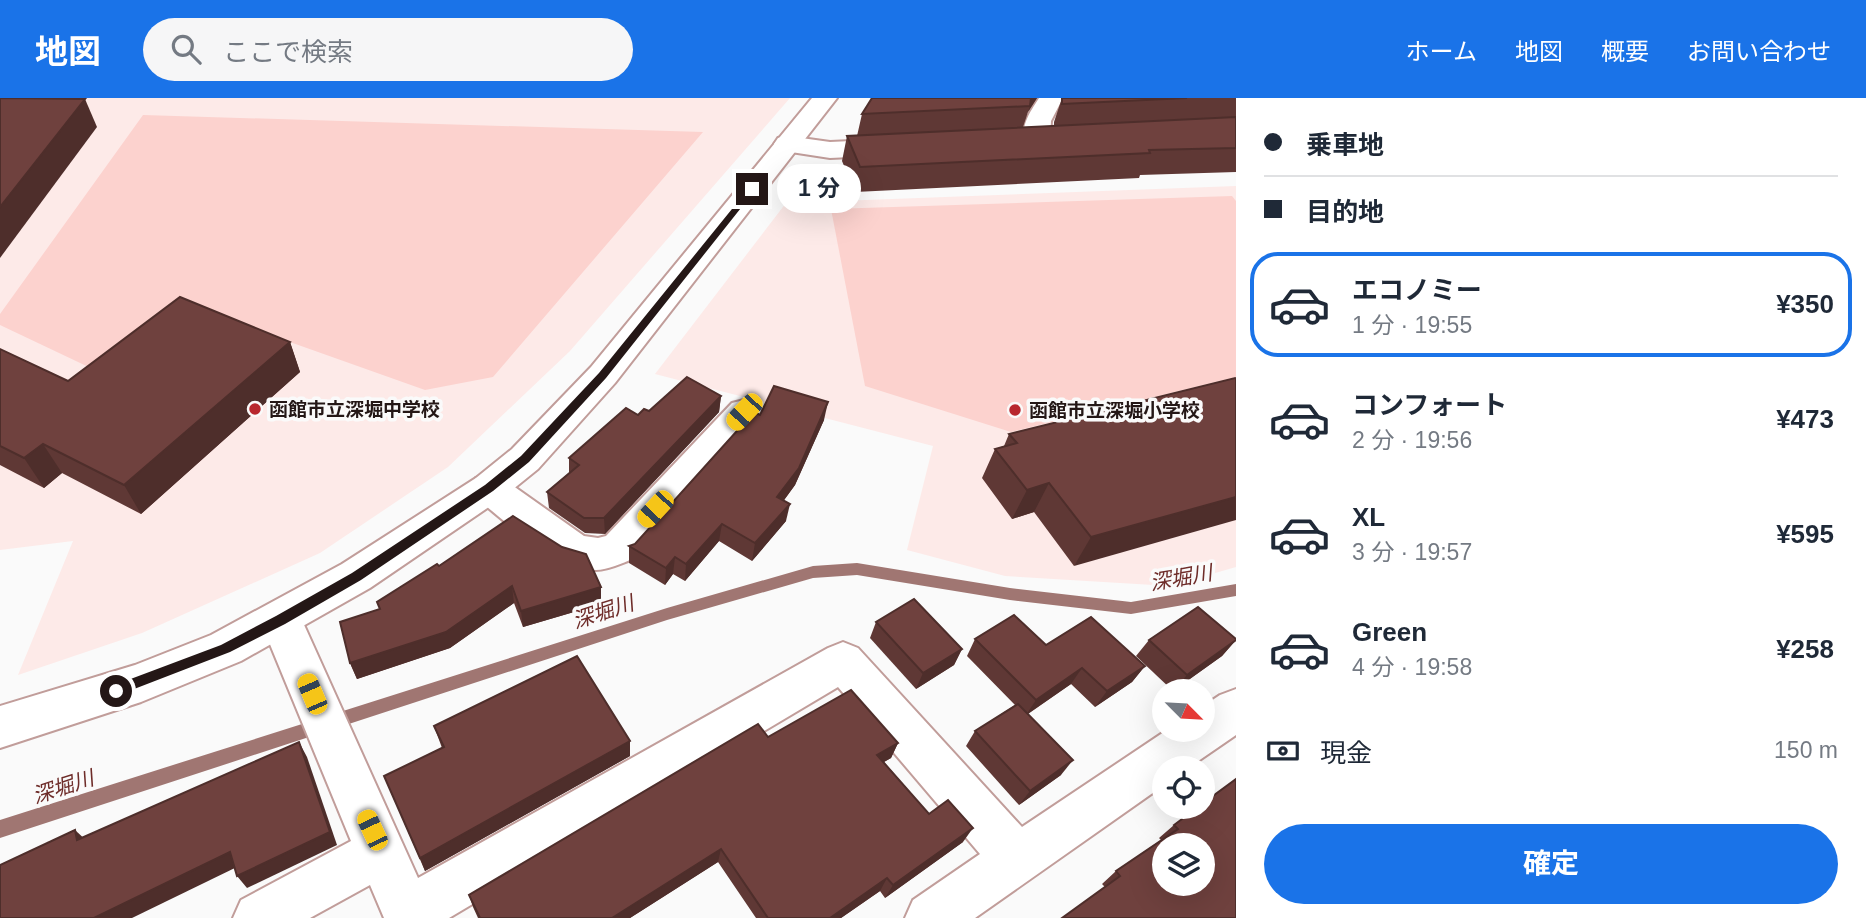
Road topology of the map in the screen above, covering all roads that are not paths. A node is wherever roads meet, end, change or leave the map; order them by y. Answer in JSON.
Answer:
{"nodes":[{"id":1,"x":825,"y":98,"type":"edge"},
{"id":2,"x":1051,"y":98,"type":"edge"},
{"id":3,"x":1063,"y":139,"type":"edge"},
{"id":4,"x":1037,"y":140,"type":"junction"},
{"id":5,"x":1009,"y":141,"type":"edge"},
{"id":6,"x":787,"y":144,"type":"junction"},
{"id":7,"x":926,"y":145,"type":"edge"},
{"id":8,"x":744,"y":412,"type":"dead end"},
{"id":9,"x":489,"y":488,"type":"junction"},
{"id":10,"x":281,"y":620,"type":"junction"},
{"id":11,"x":1236,"y":709,"type":"edge"},
{"id":12,"x":0,"y":727,"type":"edge"},
{"id":13,"x":382,"y":851,"type":"junction"},
{"id":14,"x":1017,"y":859,"type":"junction"},
{"id":15,"x":409,"y":916,"type":"edge"},
{"id":16,"x":259,"y":918,"type":"edge"},
{"id":17,"x":931,"y":918,"type":"edge"}],
"edges":[{"from":1,"to":6,"type":"street"},
{"from":2,"to":4,"type":"street"},
{"from":3,"to":4,"type":"street"},
{"from":4,"to":5,"type":"street"},
{"from":6,"to":7,"type":"street"},
{"from":6,"to":9,"type":"street"},
{"from":8,"to":9,"type":"street"},
{"from":9,"to":10,"type":"street"},
{"from":10,"to":12,"type":"street"},
{"from":10,"to":13,"type":"street"},
{"from":11,"to":14,"type":"street"},
{"from":13,"to":15,"type":"street"},
{"from":13,"to":16,"type":"street"},
{"from":14,"to":15,"type":"street"},
{"from":14,"to":17,"type":"street"}]}
